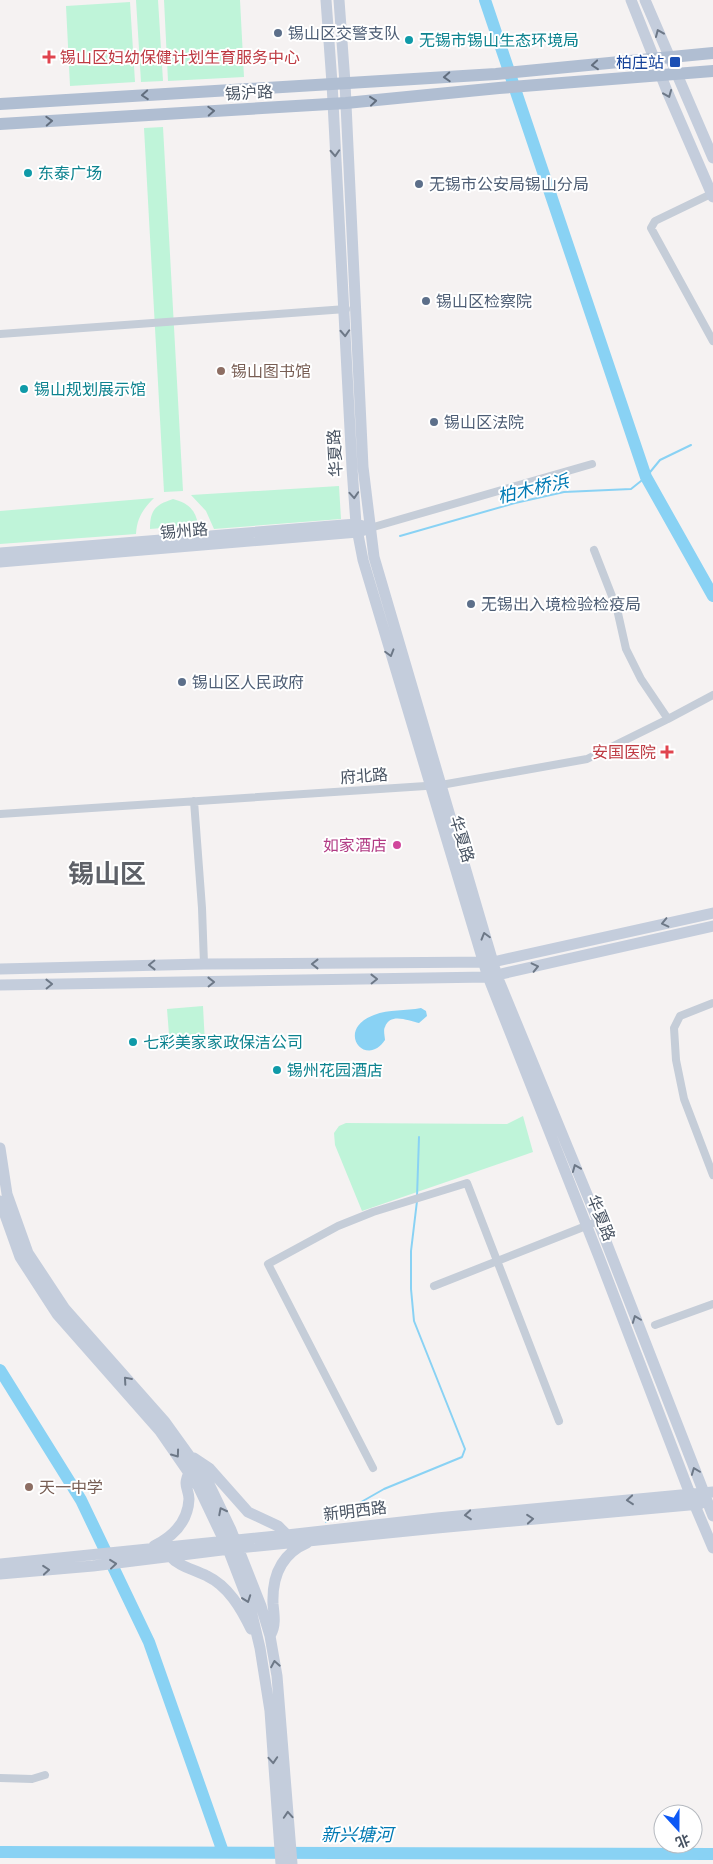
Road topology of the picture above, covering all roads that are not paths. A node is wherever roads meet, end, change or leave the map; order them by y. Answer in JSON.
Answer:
{"nodes":[{"id":1,"x":326,"y":0,"type":"edge"},
{"id":2,"x":339,"y":0,"type":"edge"},
{"id":3,"x":631,"y":0,"type":"edge"},
{"id":4,"x":645,"y":0,"type":"edge"},
{"id":5,"x":713,"y":53,"type":"edge"},
{"id":6,"x":670,"y":58,"type":"junction"},
{"id":7,"x":655,"y":59,"type":"junction"},
{"id":8,"x":713,"y":71,"type":"edge"},
{"id":9,"x":677,"y":75,"type":"junction"},
{"id":10,"x":661,"y":76,"type":"junction"},
{"id":11,"x":332,"y":83,"type":"junction"},
{"id":12,"x":345,"y":83,"type":"junction"},
{"id":13,"x":346,"y":103,"type":"junction"},
{"id":14,"x":0,"y":104,"type":"edge"},
{"id":15,"x":333,"y":104,"type":"junction"},
{"id":16,"x":0,"y":124,"type":"edge"},
{"id":17,"x":713,"y":158,"type":"edge"},
{"id":18,"x":712,"y":196,"type":"edge"},
{"id":19,"x":356,"y":309,"type":"junction"},
{"id":20,"x":343,"y":310,"type":"junction"},
{"id":21,"x":0,"y":334,"type":"edge"},
{"id":22,"x":713,"y":341,"type":"edge"},
{"id":23,"x":592,"y":464,"type":"dead end"},
{"id":24,"x":357,"y":528,"type":"junction"},
{"id":25,"x":370,"y":528,"type":"junction"},
{"id":26,"x":594,"y":550,"type":"dead end"},
{"id":27,"x":0,"y":553,"type":"edge"},
{"id":28,"x":0,"y":562,"type":"edge"},
{"id":29,"x":713,"y":695,"type":"edge"},
{"id":30,"x":668,"y":719,"type":"junction"},
{"id":31,"x":435,"y":785,"type":"junction"},
{"id":32,"x":194,"y":802,"type":"junction"},
{"id":33,"x":0,"y":814,"type":"edge"},
{"id":34,"x":713,"y":913,"type":"edge"},
{"id":35,"x":713,"y":926,"type":"edge"},
{"id":36,"x":488,"y":963,"type":"junction"},
{"id":37,"x":204,"y":964,"type":"junction"},
{"id":38,"x":0,"y":968,"type":"edge"},
{"id":39,"x":493,"y":976,"type":"junction"},
{"id":40,"x":0,"y":985,"type":"edge"},
{"id":41,"x":713,"y":1003,"type":"edge"},
{"id":42,"x":0,"y":1148,"type":"edge"},
{"id":43,"x":713,"y":1175,"type":"edge"},
{"id":44,"x":0,"y":1201,"type":"edge"},
{"id":45,"x":592,"y":1223,"type":"junction"},
{"id":46,"x":497,"y":1261,"type":"junction"},
{"id":47,"x":434,"y":1286,"type":"dead end"},
{"id":48,"x":713,"y":1304,"type":"edge"},
{"id":49,"x":655,"y":1325,"type":"dead end"},
{"id":50,"x":559,"y":1421,"type":"dead end"},
{"id":51,"x":188,"y":1454,"type":"junction"},
{"id":52,"x":372,"y":1468,"type":"dead end"},
{"id":53,"x":189,"y":1472,"type":"junction"},
{"id":54,"x":709,"y":1497,"type":"edge"},
{"id":55,"x":692,"y":1500,"type":"junction"},
{"id":56,"x":713,"y":1516,"type":"edge"},
{"id":57,"x":288,"y":1535,"type":"junction"},
{"id":58,"x":314,"y":1540,"type":"junction"},
{"id":59,"x":232,"y":1544,"type":"junction"},
{"id":60,"x":713,"y":1548,"type":"edge"},
{"id":61,"x":149,"y":1549,"type":"junction"},
{"id":62,"x":132,"y":1556,"type":"junction"},
{"id":63,"x":170,"y":1556,"type":"junction"},
{"id":64,"x":91,"y":1561,"type":"junction"},
{"id":65,"x":0,"y":1564,"type":"edge"},
{"id":66,"x":0,"y":1574,"type":"edge"},
{"id":67,"x":270,"y":1636,"type":"junction"},
{"id":68,"x":260,"y":1648,"type":"junction"},
{"id":69,"x":275,"y":1711,"type":"junction"},
{"id":70,"x":45,"y":1775,"type":"dead end"},
{"id":71,"x":0,"y":1778,"type":"edge"},
{"id":72,"x":281,"y":1864,"type":"edge"},
{"id":73,"x":292,"y":1864,"type":"edge"}],
"edges":[{"from":1,"to":11,"type":"street","name":"华夏路"},
{"from":2,"to":12,"type":"street","name":"华夏路"},
{"from":3,"to":7,"type":"street"},
{"from":6,"to":4,"type":"street","one_way":true},
{"from":5,"to":6,"type":"main road"},
{"from":6,"to":7,"type":"main road"},
{"from":6,"to":9,"type":"street"},
{"from":7,"to":10,"type":"street"},
{"from":7,"to":12,"type":"main road","one_way":true},
{"from":8,"to":9,"type":"main road"},
{"from":9,"to":10,"type":"main road"},
{"from":9,"to":17,"type":"street"},
{"from":13,"to":10,"type":"main road","name":"锡沪路","one_way":true},
{"from":10,"to":18,"type":"street","one_way":true},
{"from":11,"to":12,"type":"main road"},
{"from":11,"to":14,"type":"main road","one_way":true},
{"from":11,"to":15,"type":"street","name":"华夏路"},
{"from":12,"to":13,"type":"street","name":"华夏路"},
{"from":13,"to":15,"type":"main road","name":"锡沪路"},
{"from":13,"to":19,"type":"street","name":"华夏路"},
{"from":16,"to":15,"type":"main road","name":"锡沪路","one_way":true},
{"from":15,"to":20,"type":"street","name":"华夏路","one_way":true},
{"from":18,"to":22,"type":"street"},
{"from":19,"to":20,"type":"street"},
{"from":19,"to":25,"type":"street","name":"华夏路"},
{"from":20,"to":21,"type":"street"},
{"from":20,"to":24,"type":"street","name":"华夏路","one_way":true},
{"from":23,"to":25,"type":"street","name":"锡州路"},
{"from":24,"to":25,"type":"street","name":"锡州路"},
{"from":24,"to":27,"type":"street","name":"锡州路"},
{"from":24,"to":28,"type":"street","name":"锡州路"},
{"from":24,"to":31,"type":"street","name":"华夏路","one_way":true},
{"from":25,"to":31,"type":"street","name":"华夏路"},
{"from":26,"to":30,"type":"street"},
{"from":29,"to":30,"type":"street","name":"府北路"},
{"from":30,"to":31,"type":"street","name":"府北路"},
{"from":31,"to":32,"type":"street","name":"府北路"},
{"from":31,"to":36,"type":"street","name":"华夏路"},
{"from":32,"to":33,"type":"street","name":"府北路"},
{"from":32,"to":37,"type":"street"},
{"from":34,"to":36,"type":"street","one_way":true},
{"from":39,"to":35,"type":"street","one_way":true},
{"from":36,"to":37,"type":"street","one_way":true},
{"from":36,"to":39,"type":"street","name":"华夏路"},
{"from":37,"to":38,"type":"street","one_way":true},
{"from":40,"to":39,"type":"street","one_way":true},
{"from":39,"to":45,"type":"street","name":"华夏路"},
{"from":41,"to":43,"type":"street"},
{"from":51,"to":42,"type":"street","one_way":true},
{"from":44,"to":53,"type":"street","one_way":true},
{"from":45,"to":46,"type":"street"},
{"from":54,"to":45,"type":"street","name":"华夏路","one_way":true},
{"from":45,"to":55,"type":"street","name":"华夏路"},
{"from":46,"to":47,"type":"street"},
{"from":46,"to":50,"type":"street"},
{"from":46,"to":52,"type":"street"},
{"from":48,"to":49,"type":"street"},
{"from":51,"to":57,"type":"street"},
{"from":59,"to":51,"type":"street","one_way":true},
{"from":53,"to":59,"type":"street"},
{"from":53,"to":61,"type":"street"},
{"from":54,"to":55,"type":"street","name":"新明西路"},
{"from":54,"to":56,"type":"street","name":"华夏路"},
{"from":55,"to":57,"type":"street","name":"新明西路","one_way":true},
{"from":58,"to":55,"type":"street","name":"新明西路","one_way":true},
{"from":55,"to":60,"type":"street","name":"华夏路"},
{"from":57,"to":59,"type":"street","name":"新明西路"},
{"from":58,"to":59,"type":"street","name":"新明西路"},
{"from":58,"to":67,"type":"street"},
{"from":59,"to":61,"type":"street","name":"新明西路"},
{"from":59,"to":63,"type":"street","name":"新明西路"},
{"from":59,"to":67,"type":"street"},
{"from":59,"to":68,"type":"street","one_way":true},
{"from":61,"to":62,"type":"street","name":"新明西路"},
{"from":62,"to":63,"type":"street","name":"新明西路"},
{"from":62,"to":64,"type":"street","name":"新明西路"},
{"from":63,"to":68,"type":"street"},
{"from":64,"to":65,"type":"street","name":"新明西路"},
{"from":66,"to":64,"type":"street","name":"新明西路","one_way":true},
{"from":69,"to":67,"type":"street","one_way":true},
{"from":68,"to":69,"type":"street"},
{"from":69,"to":72,"type":"street","one_way":true},
{"from":73,"to":69,"type":"street","one_way":true},
{"from":70,"to":71,"type":"street"}]}
